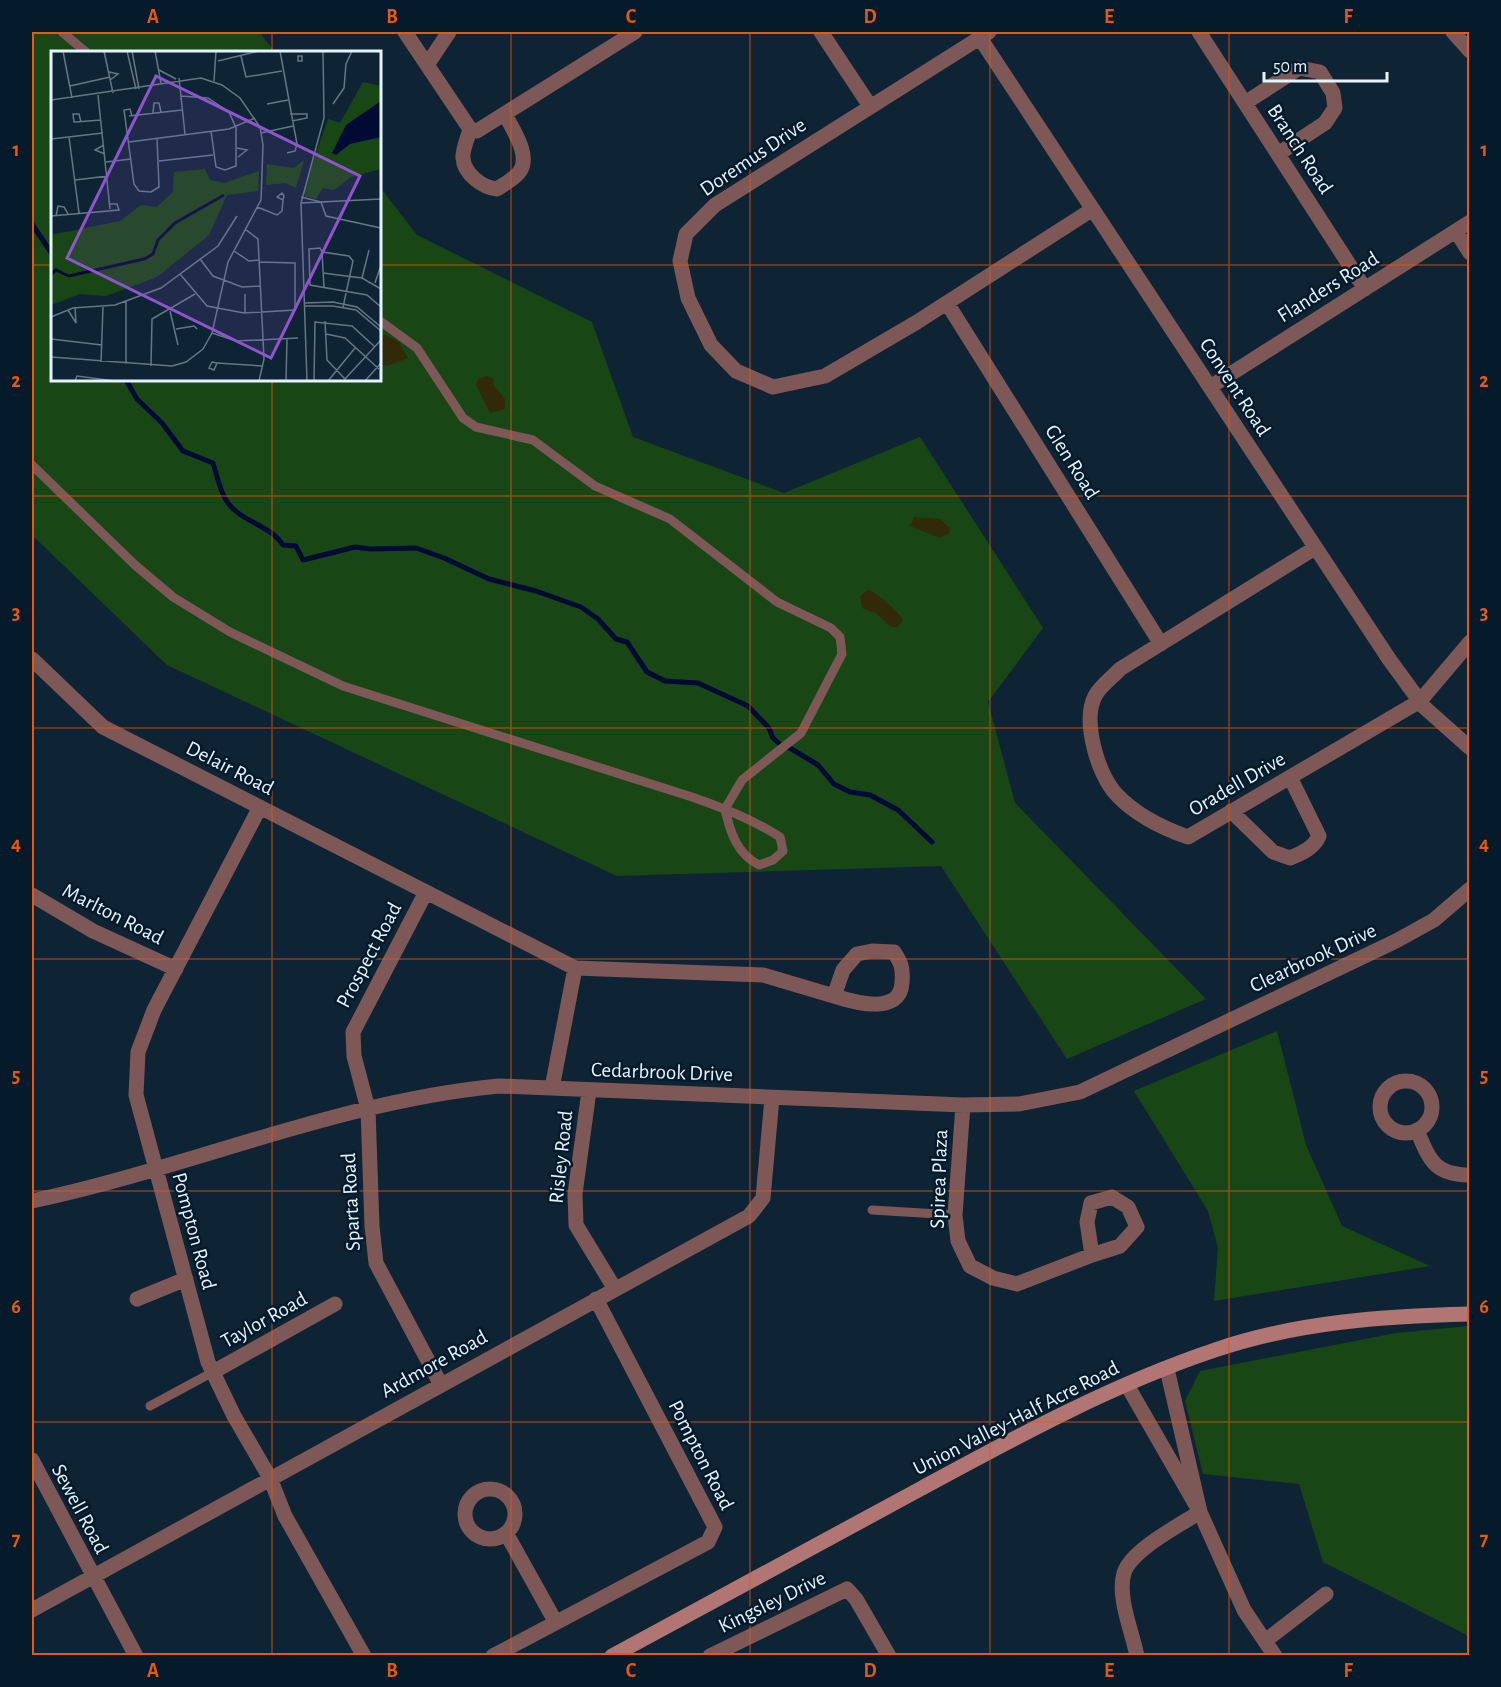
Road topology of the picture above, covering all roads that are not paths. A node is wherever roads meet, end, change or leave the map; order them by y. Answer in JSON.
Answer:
{"nodes":[{"id":1,"x":62,"y":32,"type":"edge"},
{"id":2,"x":405,"y":32,"type":"edge"},
{"id":3,"x":449,"y":32,"type":"edge"},
{"id":4,"x":635,"y":32,"type":"edge"},
{"id":5,"x":821,"y":32,"type":"edge"},
{"id":6,"x":1199,"y":32,"type":"edge"},
{"id":7,"x":1453,"y":32,"type":"edge"},
{"id":8,"x":985,"y":35,"type":"edge"},
{"id":9,"x":85,"y":51,"type":"edge"},
{"id":10,"x":1470,"y":51,"type":"edge"},
{"id":11,"x":427,"y":65,"type":"junction"},
{"id":12,"x":1245,"y":103,"type":"junction"},
{"id":13,"x":870,"y":106,"type":"junction"},
{"id":14,"x":505,"y":114,"type":"junction"},
{"id":15,"x":470,"y":129,"type":"junction"},
{"id":16,"x":1278,"y":154,"type":"junction"},
{"id":17,"x":1093,"y":209,"type":"junction"},
{"id":18,"x":1470,"y":222,"type":"edge"},
{"id":19,"x":1456,"y":231,"type":"junction"},
{"id":20,"x":1470,"y":253,"type":"edge"},
{"id":21,"x":1365,"y":289,"type":"junction"},
{"id":22,"x":946,"y":303,"type":"junction"},
{"id":23,"x":381,"y":322,"type":"edge"},
{"id":24,"x":1210,"y":387,"type":"junction"},
{"id":25,"x":32,"y":465,"type":"edge"},
{"id":26,"x":1315,"y":548,"type":"junction"},
{"id":27,"x":1470,"y":642,"type":"edge"},
{"id":28,"x":1161,"y":644,"type":"junction"},
{"id":29,"x":32,"y":659,"type":"edge"},
{"id":30,"x":1420,"y":701,"type":"junction"},
{"id":31,"x":1470,"y":748,"type":"edge"},
{"id":32,"x":1290,"y":777,"type":"junction"},
{"id":33,"x":261,"y":807,"type":"junction"},
{"id":34,"x":724,"y":809,"type":"junction"},
{"id":35,"x":1231,"y":812,"type":"junction"},
{"id":36,"x":1469,"y":890,"type":"edge"},
{"id":37,"x":426,"y":892,"type":"junction"},
{"id":38,"x":32,"y":895,"type":"edge"},
{"id":39,"x":575,"y":968,"type":"junction"},
{"id":40,"x":176,"y":969,"type":"junction"},
{"id":41,"x":834,"y":996,"type":"junction"},
{"id":42,"x":1166,"y":1051,"type":"joint"},
{"id":43,"x":552,"y":1088,"type":"junction"},
{"id":44,"x":589,"y":1090,"type":"junction"},
{"id":45,"x":772,"y":1098,"type":"junction"},
{"id":46,"x":963,"y":1105,"type":"junction"},
{"id":47,"x":368,"y":1109,"type":"junction"},
{"id":48,"x":1417,"y":1130,"type":"dead end"},
{"id":49,"x":156,"y":1169,"type":"junction"},
{"id":50,"x":1470,"y":1175,"type":"edge"},
{"id":51,"x":32,"y":1201,"type":"edge"},
{"id":52,"x":872,"y":1210,"type":"dead end"},
{"id":53,"x":955,"y":1215,"type":"junction"},
{"id":54,"x":1092,"y":1255,"type":"dead end"},
{"id":55,"x":186,"y":1279,"type":"junction"},
{"id":56,"x":615,"y":1289,"type":"junction"},
{"id":57,"x":136,"y":1299,"type":"dead end"},
{"id":58,"x":596,"y":1299,"type":"junction"},
{"id":59,"x":335,"y":1304,"type":"dead end"},
{"id":60,"x":1470,"y":1314,"type":"edge"},
{"id":61,"x":1167,"y":1368,"type":"junction"},
{"id":62,"x":213,"y":1372,"type":"junction"},
{"id":63,"x":441,"y":1385,"type":"junction"},
{"id":64,"x":1126,"y":1385,"type":"junction"},
{"id":65,"x":150,"y":1406,"type":"dead end"},
{"id":66,"x":32,"y":1460,"type":"edge"},
{"id":67,"x":270,"y":1478,"type":"junction"},
{"id":68,"x":1200,"y":1512,"type":"junction"},
{"id":69,"x":506,"y":1533,"type":"dead end"},
{"id":70,"x":92,"y":1576,"type":"junction"},
{"id":71,"x":1326,"y":1594,"type":"dead end"},
{"id":72,"x":32,"y":1610,"type":"edge"},
{"id":73,"x":555,"y":1621,"type":"junction"},
{"id":74,"x":1265,"y":1641,"type":"junction"},
{"id":75,"x":136,"y":1656,"type":"edge"},
{"id":76,"x":364,"y":1656,"type":"edge"},
{"id":77,"x":493,"y":1656,"type":"edge"},
{"id":78,"x":612,"y":1656,"type":"edge"},
{"id":79,"x":710,"y":1656,"type":"edge"},
{"id":80,"x":889,"y":1656,"type":"edge"},
{"id":81,"x":1137,"y":1656,"type":"edge"},
{"id":82,"x":1275,"y":1656,"type":"edge"}],
"edges":[{"from":1,"to":9,"type":"lane"},
{"from":2,"to":11,"type":"street"},
{"from":3,"to":11,"type":"street"},
{"from":4,"to":14,"type":"street"},
{"from":5,"to":13,"type":"street"},
{"from":6,"to":12,"type":"street","name":"Branch Road"},
{"from":7,"to":10,"type":"street"},
{"from":8,"to":13,"type":"street","name":"Doremus Drive"},
{"from":8,"to":17,"type":"street","name":"Convent Road"},
{"from":11,"to":15,"type":"street"},
{"from":12,"to":16,"type":"street","name":"Branch Road"},
{"from":12,"to":16,"type":"street"},
{"from":13,"to":22,"type":"street","name":"Doremus Drive"},
{"from":14,"to":15,"type":"street"},
{"from":14,"to":15,"type":"street"},
{"from":16,"to":21,"type":"street","name":"Branch Road"},
{"from":17,"to":22,"type":"street","name":"Doremus Drive"},
{"from":17,"to":24,"type":"street","name":"Convent Road"},
{"from":18,"to":19,"type":"street","name":"Flanders Road"},
{"from":19,"to":20,"type":"street"},
{"from":19,"to":21,"type":"street","name":"Flanders Road"},
{"from":21,"to":24,"type":"street","name":"Flanders Road"},
{"from":22,"to":28,"type":"street","name":"Glen Road"},
{"from":23,"to":34,"type":"lane"},
{"from":24,"to":26,"type":"street","name":"Convent Road"},
{"from":25,"to":34,"type":"lane"},
{"from":26,"to":28,"type":"street","name":"Oradell Drive"},
{"from":26,"to":30,"type":"street","name":"Convent Road"},
{"from":27,"to":30,"type":"street","name":"Oradell Drive"},
{"from":28,"to":35,"type":"street","name":"Oradell Drive"},
{"from":29,"to":33,"type":"street","name":"Delair Road"},
{"from":30,"to":31,"type":"street","name":"Convent Road"},
{"from":30,"to":32,"type":"street","name":"Oradell Drive"},
{"from":32,"to":35,"type":"street","name":"Oradell Drive"},
{"from":32,"to":35,"type":"street"},
{"from":33,"to":37,"type":"street","name":"Delair Road"},
{"from":33,"to":40,"type":"street","name":"Pompton Road"},
{"from":34,"to":34,"type":"lane"},
{"from":36,"to":42,"type":"street","name":"Clearbrook Drive"},
{"from":37,"to":39,"type":"street","name":"Delair Road"},
{"from":37,"to":47,"type":"street","name":"Prospect Road"},
{"from":38,"to":40,"type":"street","name":"Marlton Road"},
{"from":39,"to":41,"type":"street"},
{"from":39,"to":43,"type":"street"},
{"from":40,"to":49,"type":"street","name":"Pompton Road"},
{"from":41,"to":41,"type":"street"},
{"from":42,"to":46,"type":"street","name":"Cedarbrook Drive"},
{"from":43,"to":44,"type":"street","name":"Cedarbrook Drive"},
{"from":43,"to":47,"type":"street","name":"Cedarbrook Drive"},
{"from":44,"to":45,"type":"street","name":"Cedarbrook Drive"},
{"from":44,"to":56,"type":"street","name":"Risley Road"},
{"from":45,"to":46,"type":"street","name":"Cedarbrook Drive"},
{"from":45,"to":56,"type":"street","name":"Ardmore Road"},
{"from":46,"to":53,"type":"street","name":"Spirea Plaza"},
{"from":47,"to":49,"type":"street","name":"Cedarbrook Drive"},
{"from":47,"to":63,"type":"street","name":"Sparta Road"},
{"from":48,"to":50,"type":"street"},
{"from":49,"to":51,"type":"street"},
{"from":49,"to":55,"type":"street","name":"Pompton Road"},
{"from":52,"to":53,"type":"lane"},
{"from":53,"to":54,"type":"street","name":"Spirea Plaza"},
{"from":55,"to":57,"type":"street"},
{"from":55,"to":62,"type":"street","name":"Pompton Road"},
{"from":56,"to":58,"type":"street","name":"Ardmore Road"},
{"from":58,"to":63,"type":"street","name":"Ardmore Road"},
{"from":58,"to":73,"type":"street","name":"Pompton Road"},
{"from":59,"to":62,"type":"street","name":"Taylor Road"},
{"from":60,"to":61,"type":"street","name":"Union Valley-Half Acre Road"},
{"from":61,"to":64,"type":"street","name":"Union Valley-Half Acre Road"},
{"from":61,"to":68,"type":"street"},
{"from":62,"to":65,"type":"lane"},
{"from":62,"to":67,"type":"street","name":"Pompton Road"},
{"from":63,"to":67,"type":"street","name":"Ardmore Road"},
{"from":64,"to":68,"type":"street"},
{"from":64,"to":78,"type":"street","name":"Union Valley-Half Acre Road"},
{"from":66,"to":70,"type":"street","name":"Sewell Road"},
{"from":67,"to":70,"type":"street","name":"Ardmore Road"},
{"from":67,"to":76,"type":"street","name":"Pompton Road"},
{"from":68,"to":74,"type":"street"},
{"from":68,"to":81,"type":"street"},
{"from":69,"to":73,"type":"street"},
{"from":70,"to":72,"type":"street","name":"Ardmore Road"},
{"from":70,"to":75,"type":"street","name":"Sewell Road"},
{"from":71,"to":74,"type":"street"},
{"from":73,"to":77,"type":"street","name":"Pompton Road"},
{"from":74,"to":82,"type":"street"},
{"from":79,"to":80,"type":"street","name":"Kingsley Drive"}]}
